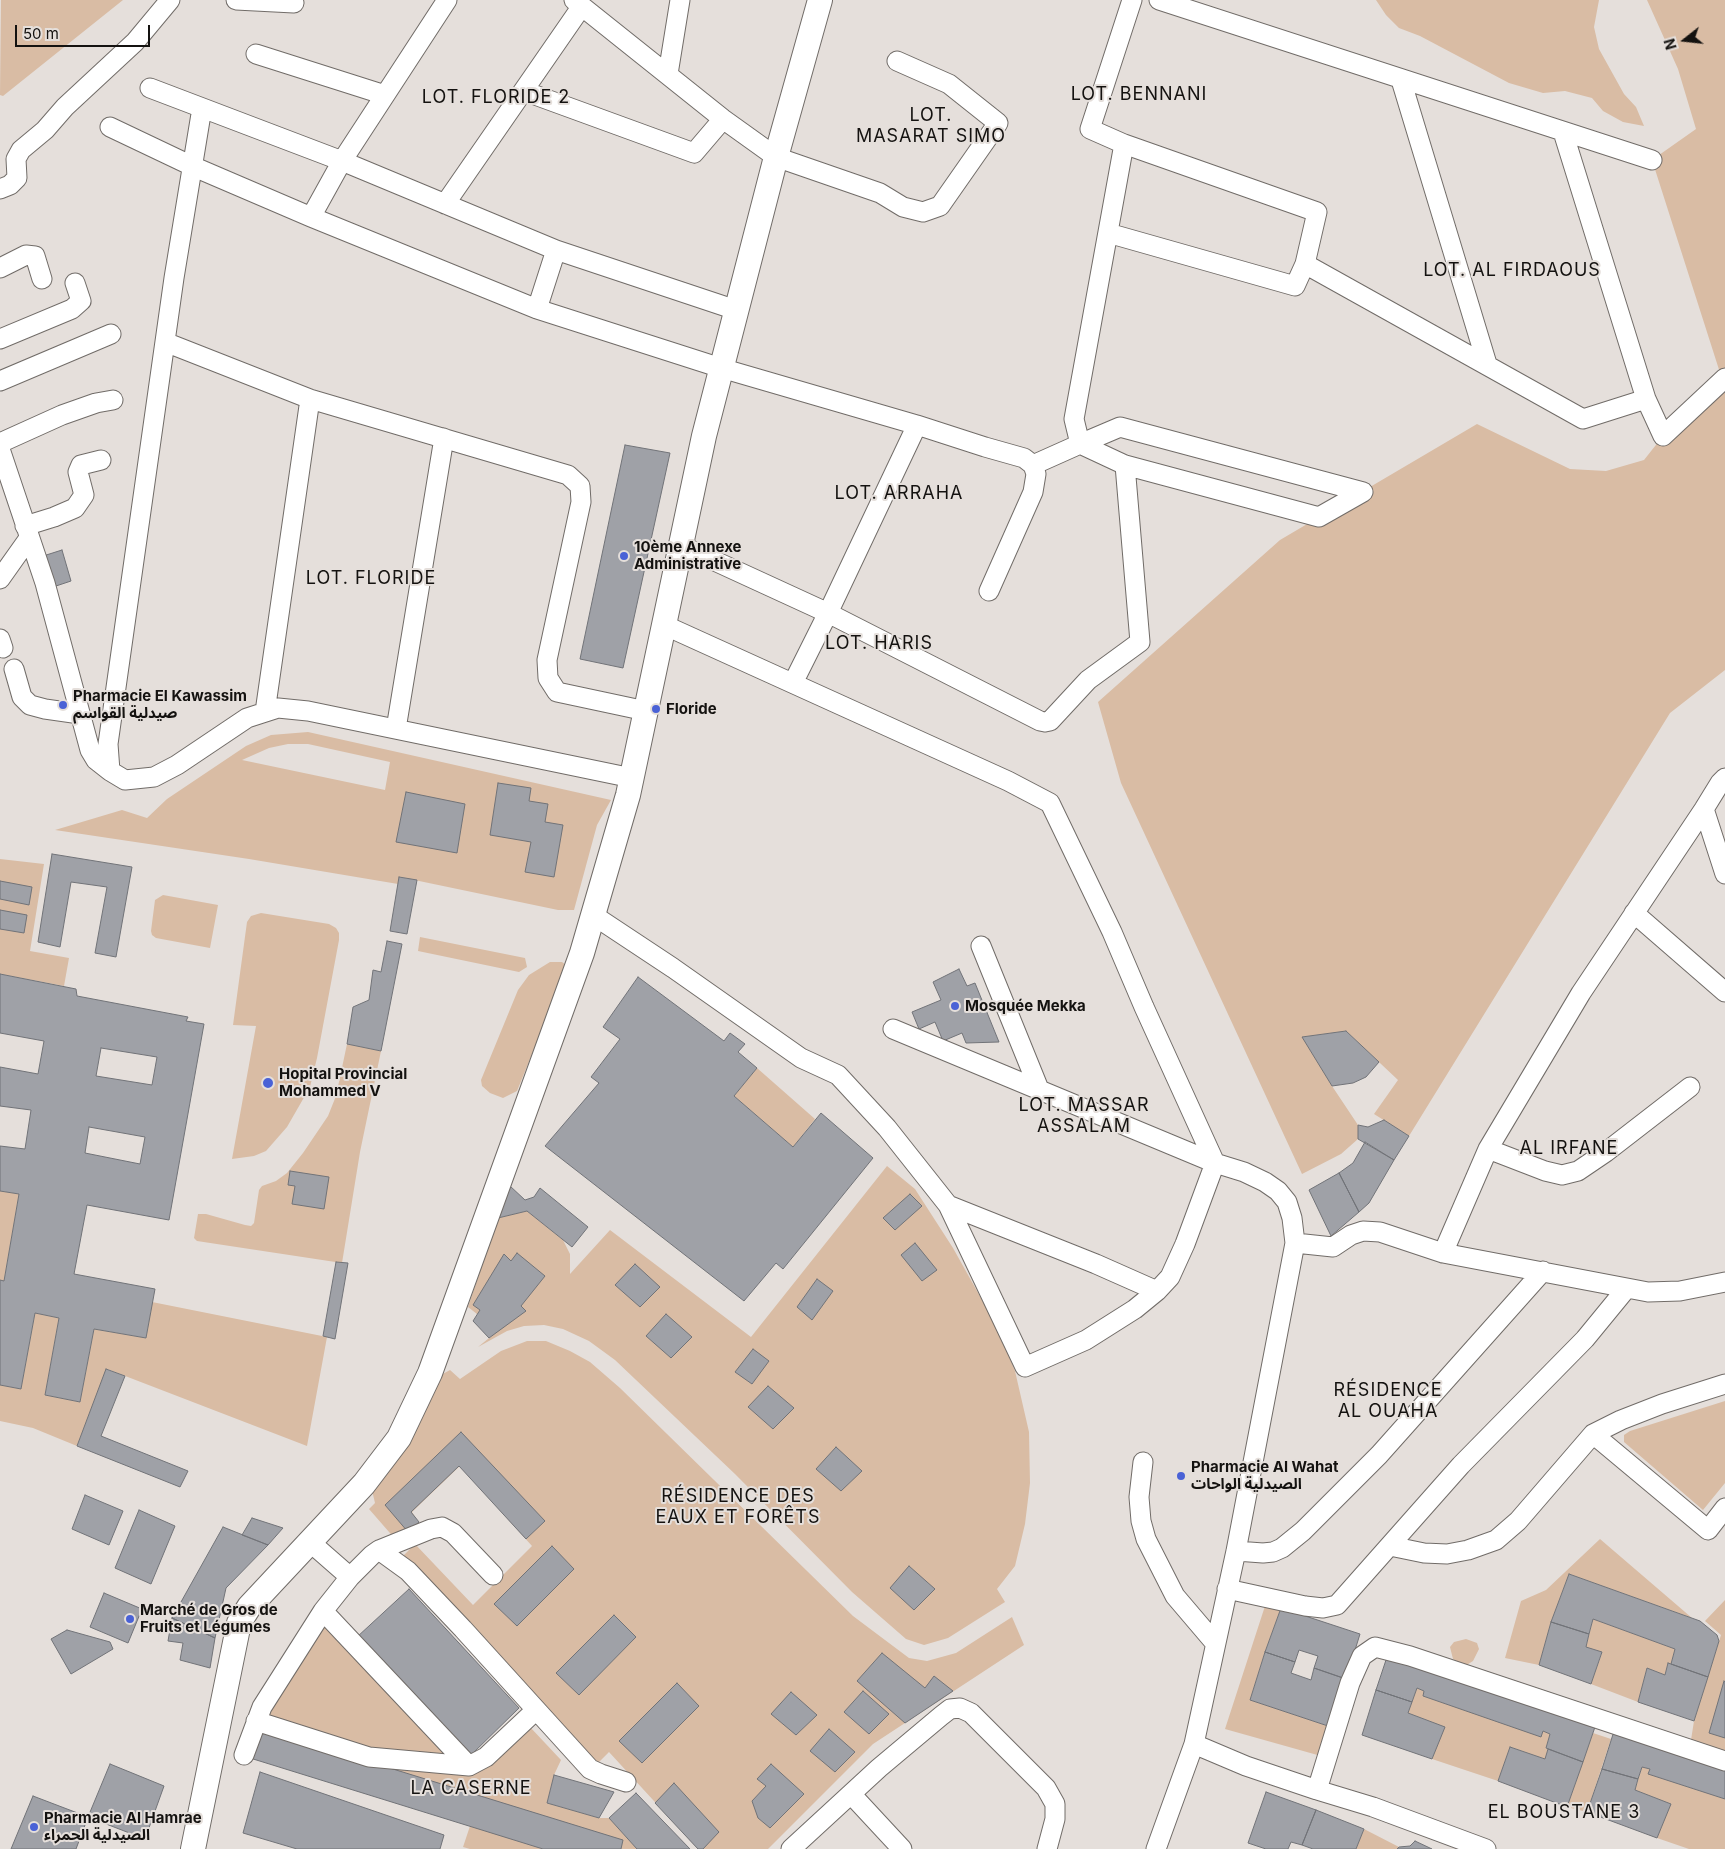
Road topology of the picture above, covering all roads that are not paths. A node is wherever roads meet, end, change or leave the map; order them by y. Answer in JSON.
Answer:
{"nodes":[{"id":1,"x":170,"y":0,"type":"edge"},
{"id":2,"x":236,"y":0,"type":"edge"},
{"id":3,"x":447,"y":0,"type":"edge"},
{"id":4,"x":680,"y":0,"type":"edge"},
{"id":5,"x":820,"y":0,"type":"edge"},
{"id":6,"x":1132,"y":0,"type":"edge"},
{"id":7,"x":1159,"y":0,"type":"edge"},
{"id":8,"x":294,"y":3,"type":"dead end"},
{"id":9,"x":578,"y":3,"type":"edge"},
{"id":10,"x":256,"y":54,"type":"dead end"},
{"id":11,"x":897,"y":61,"type":"dead end"},
{"id":12,"x":668,"y":74,"type":"junction"},
{"id":13,"x":1402,"y":80,"type":"junction"},
{"id":14,"x":150,"y":88,"type":"dead end"},
{"id":15,"x":524,"y":91,"type":"junction"},
{"id":16,"x":385,"y":95,"type":"junction"},
{"id":17,"x":202,"y":108,"type":"junction"},
{"id":18,"x":722,"y":119,"type":"junction"},
{"id":19,"x":110,"y":127,"type":"dead end"},
{"id":20,"x":1563,"y":132,"type":"junction"},
{"id":21,"x":1124,"y":144,"type":"junction"},
{"id":22,"x":776,"y":157,"type":"junction"},
{"id":23,"x":1652,"y":160,"type":"dead end"},
{"id":24,"x":342,"y":161,"type":"junction"},
{"id":25,"x":192,"y":166,"type":"junction"},
{"id":26,"x":0,"y":189,"type":"edge"},
{"id":27,"x":445,"y":204,"type":"junction"},
{"id":28,"x":311,"y":217,"type":"junction"},
{"id":29,"x":1108,"y":233,"type":"junction"},
{"id":30,"x":556,"y":250,"type":"junction"},
{"id":31,"x":1305,"y":264,"type":"junction"},
{"id":32,"x":0,"y":268,"type":"edge"},
{"id":33,"x":42,"y":279,"type":"dead end"},
{"id":34,"x":75,"y":283,"type":"dead end"},
{"id":35,"x":537,"y":309,"type":"junction"},
{"id":36,"x":736,"y":310,"type":"junction"},
{"id":37,"x":111,"y":334,"type":"dead end"},
{"id":38,"x":0,"y":339,"type":"edge"},
{"id":39,"x":165,"y":342,"type":"junction"},
{"id":40,"x":1487,"y":364,"type":"junction"},
{"id":41,"x":721,"y":368,"type":"junction"},
{"id":42,"x":1725,"y":378,"type":"edge"},
{"id":43,"x":0,"y":381,"type":"edge"},
{"id":44,"x":310,"y":399,"type":"junction"},
{"id":45,"x":1646,"y":399,"type":"junction"},
{"id":46,"x":113,"y":400,"type":"dead end"},
{"id":47,"x":917,"y":425,"type":"junction"},
{"id":48,"x":444,"y":438,"type":"junction"},
{"id":49,"x":0,"y":443,"type":"edge"},
{"id":50,"x":1080,"y":444,"type":"junction"},
{"id":51,"x":0,"y":449,"type":"edge"},
{"id":52,"x":101,"y":460,"type":"dead end"},
{"id":53,"x":1033,"y":465,"type":"junction"},
{"id":54,"x":1125,"y":465,"type":"junction"},
{"id":55,"x":27,"y":532,"type":"junction"},
{"id":56,"x":680,"y":545,"type":"junction"},
{"id":57,"x":0,"y":578,"type":"edge"},
{"id":58,"x":989,"y":591,"type":"dead end"},
{"id":59,"x":828,"y":613,"type":"junction"},
{"id":60,"x":664,"y":625,"type":"junction"},
{"id":61,"x":14,"y":670,"type":"dead end"},
{"id":62,"x":793,"y":683,"type":"junction"},
{"id":63,"x":265,"y":712,"type":"junction"},
{"id":64,"x":646,"y":712,"type":"junction"},
{"id":65,"x":80,"y":714,"type":"junction"},
{"id":66,"x":396,"y":729,"type":"junction"},
{"id":67,"x":110,"y":771,"type":"junction"},
{"id":68,"x":632,"y":778,"type":"junction"},
{"id":69,"x":1725,"y":778,"type":"edge"},
{"id":70,"x":1704,"y":809,"type":"junction"},
{"id":71,"x":1725,"y":874,"type":"edge"},
{"id":72,"x":1634,"y":913,"type":"junction"},
{"id":73,"x":592,"y":915,"type":"junction"},
{"id":74,"x":981,"y":946,"type":"dead end"},
{"id":75,"x":1725,"y":992,"type":"edge"},
{"id":76,"x":893,"y":1030,"type":"dead end"},
{"id":77,"x":1690,"y":1088,"type":"dead end"},
{"id":78,"x":1039,"y":1089,"type":"junction"},
{"id":79,"x":1488,"y":1148,"type":"junction"},
{"id":80,"x":1215,"y":1163,"type":"junction"},
{"id":81,"x":948,"y":1205,"type":"junction"},
{"id":82,"x":1295,"y":1243,"type":"junction"},
{"id":83,"x":1443,"y":1253,"type":"junction"},
{"id":84,"x":1543,"y":1271,"type":"junction"},
{"id":85,"x":1725,"y":1282,"type":"edge"},
{"id":86,"x":1626,"y":1289,"type":"junction"},
{"id":87,"x":1157,"y":1291,"type":"junction"},
{"id":88,"x":1725,"y":1384,"type":"edge"},
{"id":89,"x":1593,"y":1434,"type":"junction"},
{"id":90,"x":1143,"y":1462,"type":"dead end"},
{"id":91,"x":1725,"y":1508,"type":"edge"},
{"id":92,"x":310,"y":1542,"type":"junction"},
{"id":93,"x":1390,"y":1546,"type":"junction"},
{"id":94,"x":379,"y":1550,"type":"junction"},
{"id":95,"x":1236,"y":1551,"type":"junction"},
{"id":96,"x":493,"y":1575,"type":"dead end"},
{"id":97,"x":350,"y":1577,"type":"junction"},
{"id":98,"x":1227,"y":1589,"type":"junction"},
{"id":99,"x":323,"y":1611,"type":"junction"},
{"id":100,"x":1215,"y":1644,"type":"junction"},
{"id":101,"x":536,"y":1710,"type":"junction"},
{"id":102,"x":256,"y":1721,"type":"junction"},
{"id":103,"x":1194,"y":1744,"type":"junction"},
{"id":104,"x":244,"y":1755,"type":"dead end"},
{"id":105,"x":1725,"y":1761,"type":"edge"},
{"id":106,"x":469,"y":1766,"type":"junction"},
{"id":107,"x":626,"y":1782,"type":"dead end"},
{"id":108,"x":1317,"y":1790,"type":"junction"},
{"id":109,"x":851,"y":1794,"type":"junction"},
{"id":110,"x":193,"y":1849,"type":"edge"},
{"id":111,"x":791,"y":1849,"type":"edge"},
{"id":112,"x":902,"y":1849,"type":"edge"},
{"id":113,"x":1047,"y":1849,"type":"edge"},
{"id":114,"x":1156,"y":1849,"type":"edge"},
{"id":115,"x":1486,"y":1849,"type":"edge"}],
"edges":[{"from":1,"to":26,"type":"street"},
{"from":2,"to":8,"type":"street"},
{"from":3,"to":16,"type":"street"},
{"from":4,"to":12,"type":"street"},
{"from":5,"to":22,"type":"street"},
{"from":6,"to":21,"type":"street"},
{"from":7,"to":13,"type":"street"},
{"from":9,"to":12,"type":"street"},
{"from":9,"to":15,"type":"street"},
{"from":10,"to":16,"type":"street"},
{"from":11,"to":22,"type":"street"},
{"from":12,"to":18,"type":"street"},
{"from":13,"to":20,"type":"street"},
{"from":13,"to":40,"type":"street"},
{"from":14,"to":17,"type":"street"},
{"from":15,"to":18,"type":"street"},
{"from":15,"to":27,"type":"street"},
{"from":16,"to":24,"type":"street"},
{"from":17,"to":24,"type":"street"},
{"from":17,"to":25,"type":"street"},
{"from":18,"to":22,"type":"street"},
{"from":19,"to":25,"type":"street"},
{"from":20,"to":23,"type":"street"},
{"from":20,"to":45,"type":"street"},
{"from":21,"to":29,"type":"street"},
{"from":21,"to":31,"type":"street"},
{"from":22,"to":36,"type":"street"},
{"from":24,"to":27,"type":"street"},
{"from":24,"to":28,"type":"street"},
{"from":25,"to":28,"type":"street"},
{"from":25,"to":39,"type":"street"},
{"from":27,"to":30,"type":"street"},
{"from":28,"to":35,"type":"street"},
{"from":29,"to":31,"type":"street"},
{"from":29,"to":50,"type":"street"},
{"from":30,"to":35,"type":"street"},
{"from":30,"to":36,"type":"street"},
{"from":31,"to":40,"type":"street"},
{"from":32,"to":33,"type":"street"},
{"from":34,"to":38,"type":"street"},
{"from":35,"to":41,"type":"street"},
{"from":36,"to":41,"type":"street"},
{"from":37,"to":43,"type":"street"},
{"from":39,"to":44,"type":"street"},
{"from":39,"to":67,"type":"street"},
{"from":40,"to":45,"type":"street"},
{"from":41,"to":47,"type":"street"},
{"from":41,"to":56,"type":"street"},
{"from":42,"to":45,"type":"street"},
{"from":44,"to":48,"type":"street"},
{"from":44,"to":63,"type":"street"},
{"from":46,"to":49,"type":"street"},
{"from":47,"to":53,"type":"street"},
{"from":47,"to":59,"type":"street"},
{"from":48,"to":64,"type":"street"},
{"from":48,"to":66,"type":"street"},
{"from":50,"to":53,"type":"street"},
{"from":50,"to":54,"type":"street"},
{"from":50,"to":54,"type":"street"},
{"from":51,"to":55,"type":"street"},
{"from":52,"to":55,"type":"street"},
{"from":53,"to":58,"type":"street"},
{"from":54,"to":59,"type":"street"},
{"from":55,"to":57,"type":"street"},
{"from":55,"to":65,"type":"street"},
{"from":56,"to":59,"type":"street"},
{"from":56,"to":60,"type":"street"},
{"from":59,"to":62,"type":"street"},
{"from":60,"to":62,"type":"street"},
{"from":60,"to":64,"type":"street"},
{"from":61,"to":65,"type":"street"},
{"from":62,"to":80,"type":"street"},
{"from":63,"to":66,"type":"street"},
{"from":63,"to":67,"type":"street"},
{"from":64,"to":68,"type":"street"},
{"from":65,"to":67,"type":"street"},
{"from":66,"to":68,"type":"street"},
{"from":68,"to":73,"type":"street"},
{"from":69,"to":70,"type":"street"},
{"from":70,"to":71,"type":"street"},
{"from":70,"to":72,"type":"street"},
{"from":72,"to":75,"type":"street"},
{"from":72,"to":79,"type":"street"},
{"from":73,"to":81,"type":"street"},
{"from":73,"to":92,"type":"street"},
{"from":74,"to":78,"type":"street"},
{"from":76,"to":78,"type":"street"},
{"from":77,"to":79,"type":"street"},
{"from":78,"to":80,"type":"street"},
{"from":79,"to":83,"type":"street"},
{"from":80,"to":82,"type":"street"},
{"from":80,"to":87,"type":"street"},
{"from":81,"to":87,"type":"street"},
{"from":81,"to":87,"type":"street"},
{"from":82,"to":83,"type":"street"},
{"from":82,"to":95,"type":"street"},
{"from":83,"to":84,"type":"street"},
{"from":84,"to":86,"type":"street"},
{"from":84,"to":95,"type":"street"},
{"from":85,"to":86,"type":"street"},
{"from":86,"to":93,"type":"street"},
{"from":88,"to":89,"type":"street"},
{"from":89,"to":91,"type":"street"},
{"from":89,"to":93,"type":"street"},
{"from":90,"to":100,"type":"street"},
{"from":92,"to":97,"type":"street"},
{"from":92,"to":110,"type":"street"},
{"from":93,"to":98,"type":"street"},
{"from":94,"to":96,"type":"street"},
{"from":94,"to":97,"type":"street"},
{"from":94,"to":101,"type":"street"},
{"from":95,"to":98,"type":"street"},
{"from":97,"to":99,"type":"street"},
{"from":98,"to":100,"type":"street"},
{"from":99,"to":102,"type":"street"},
{"from":99,"to":106,"type":"street"},
{"from":100,"to":103,"type":"street"},
{"from":101,"to":106,"type":"street"},
{"from":101,"to":107,"type":"street"},
{"from":102,"to":104,"type":"street"},
{"from":102,"to":106,"type":"street"},
{"from":103,"to":108,"type":"street"},
{"from":103,"to":114,"type":"street"},
{"from":105,"to":108,"type":"street"},
{"from":108,"to":115,"type":"street"},
{"from":109,"to":111,"type":"street"},
{"from":109,"to":112,"type":"street"},
{"from":109,"to":113,"type":"street"}]}
